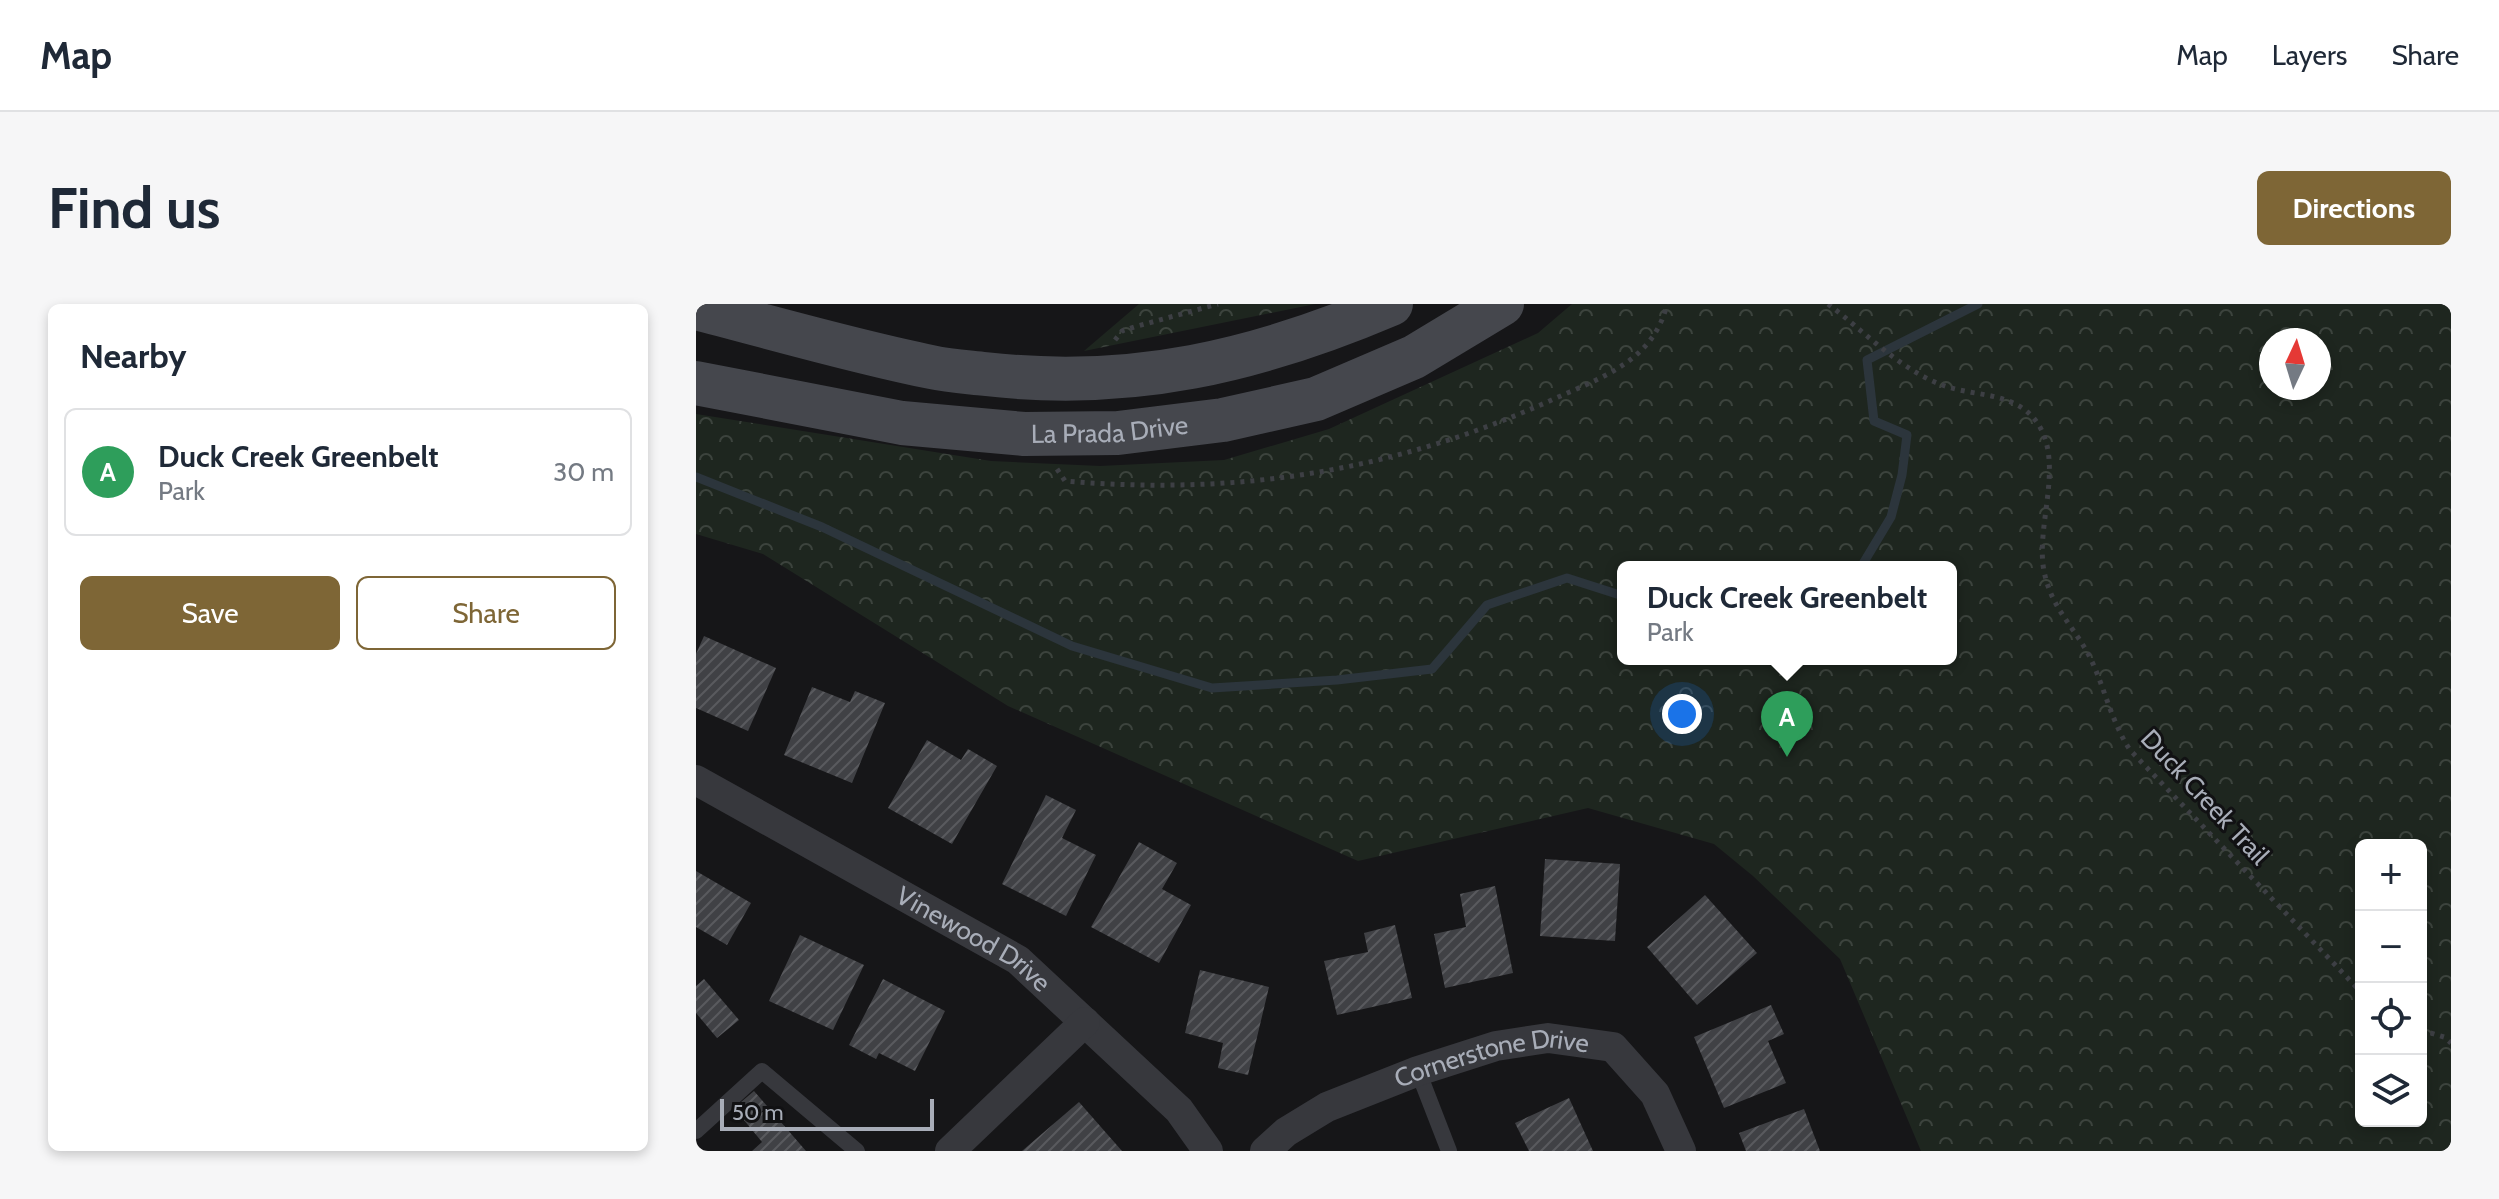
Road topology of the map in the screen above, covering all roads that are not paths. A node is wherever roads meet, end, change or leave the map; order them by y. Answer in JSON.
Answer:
{"nodes":[{"id":1,"x":1391,"y":304,"type":"edge"},
{"id":2,"x":1502,"y":304,"type":"edge"},
{"id":3,"x":696,"y":307,"type":"edge"},
{"id":4,"x":696,"y":383,"type":"edge"},
{"id":5,"x":696,"y":780,"type":"edge"},
{"id":6,"x":1085,"y":1022,"type":"junction"},
{"id":7,"x":1418,"y":1071,"type":"junction"},
{"id":8,"x":696,"y":1131,"type":"edge"},
{"id":9,"x":857,"y":1151,"type":"edge"},
{"id":10,"x":950,"y":1151,"type":"edge"},
{"id":11,"x":1208,"y":1151,"type":"edge"},
{"id":12,"x":1265,"y":1151,"type":"edge"},
{"id":13,"x":1449,"y":1151,"type":"edge"},
{"id":14,"x":1681,"y":1151,"type":"edge"}],
"edges":[{"from":1,"to":3,"type":"main road","name":"La Prada Drive"},
{"from":2,"to":4,"type":"main road","name":"La Prada Drive"},
{"from":5,"to":6,"type":"street","name":"Vinewood Drive"},
{"from":6,"to":10,"type":"street"},
{"from":6,"to":11,"type":"street","name":"Vinewood Drive"},
{"from":7,"to":12,"type":"street","name":"Cornerstone Drive"},
{"from":7,"to":13,"type":"lane"},
{"from":7,"to":14,"type":"street","name":"Cornerstone Drive"},
{"from":8,"to":9,"type":"lane"}]}
